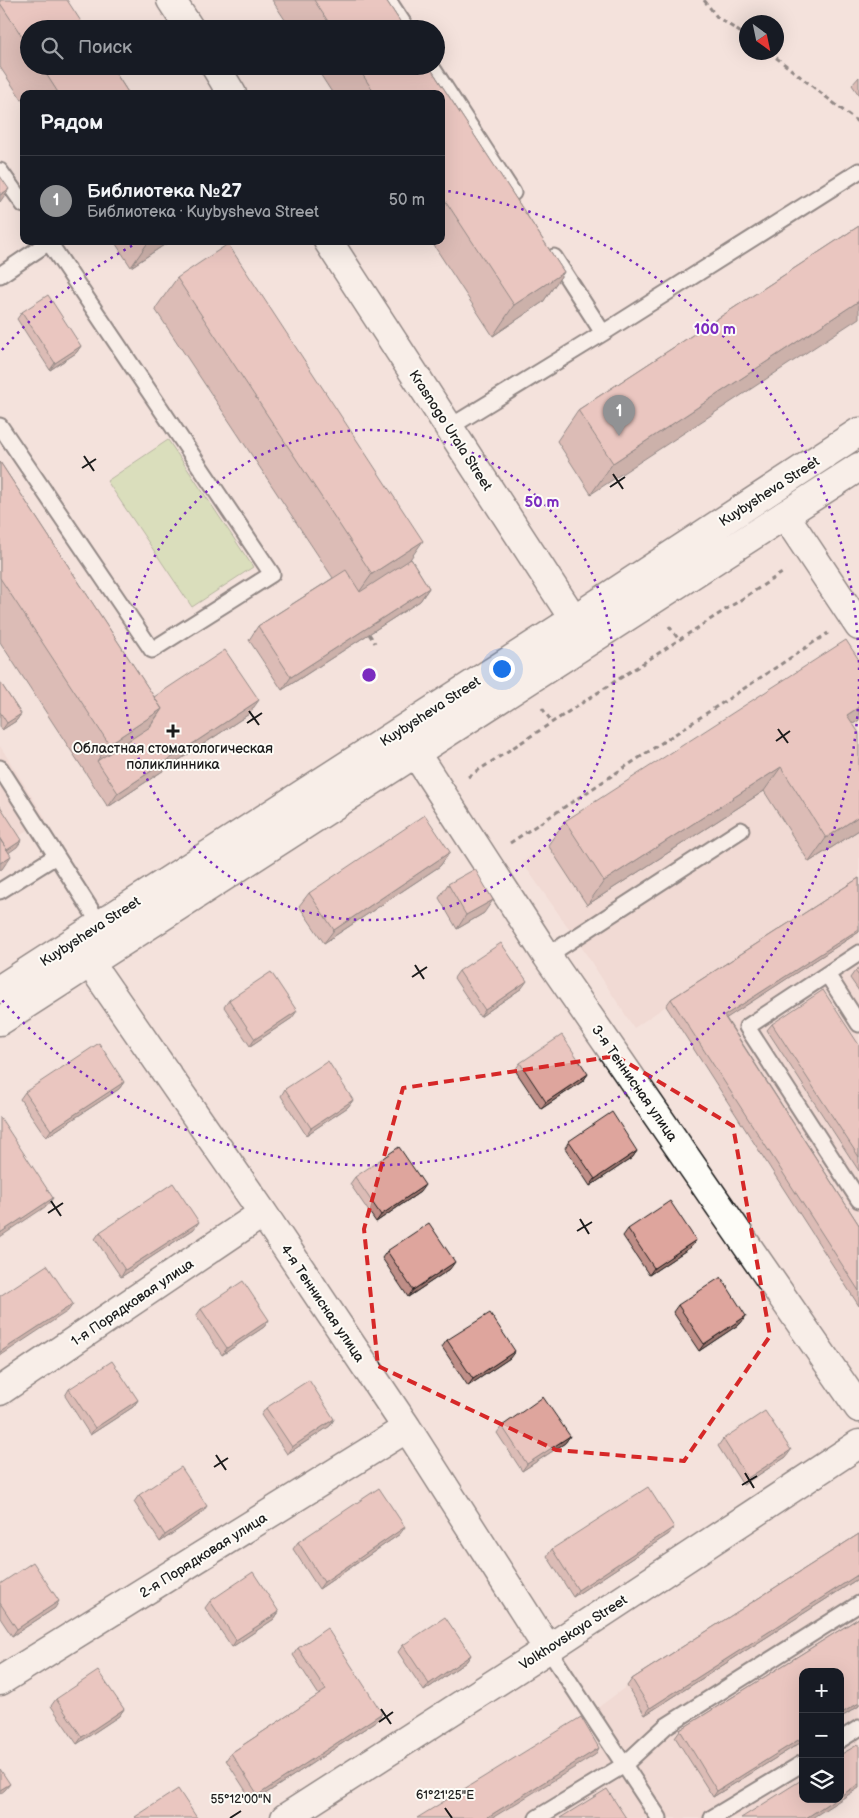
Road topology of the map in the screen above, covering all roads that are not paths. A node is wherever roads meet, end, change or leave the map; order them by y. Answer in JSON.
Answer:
{"nodes":[{"id":1,"x":171,"y":0,"type":"edge"},
{"id":2,"x":388,"y":0,"type":"edge"},
{"id":3,"x":184,"y":20,"type":"edge"},
{"id":4,"x":401,"y":20,"type":"edge"},
{"id":5,"x":220,"y":75,"type":"edge"},
{"id":6,"x":437,"y":75,"type":"edge"},
{"id":7,"x":229,"y":90,"type":"edge"},
{"id":8,"x":0,"y":171,"type":"edge"},
{"id":9,"x":859,"y":171,"type":"edge"},
{"id":10,"x":20,"y":200,"type":"edge"},
{"id":11,"x":522,"y":208,"type":"edge"},
{"id":12,"x":544,"y":241,"type":"edge"},
{"id":13,"x":45,"y":245,"type":"edge"},
{"id":14,"x":51,"y":245,"type":"edge"},
{"id":15,"x":331,"y":245,"type":"edge"},
{"id":16,"x":0,"y":275,"type":"edge"},
{"id":17,"x":603,"y":333,"type":"junction"},
{"id":18,"x":0,"y":426,"type":"edge"},
{"id":19,"x":450,"y":428,"type":"junction"},
{"id":20,"x":859,"y":432,"type":"edge"},
{"id":21,"x":859,"y":467,"type":"edge"},
{"id":22,"x":785,"y":515,"type":"junction"},
{"id":23,"x":574,"y":619,"type":"junction"},
{"id":24,"x":856,"y":621,"type":"edge"},
{"id":25,"x":588,"y":642,"type":"junction"},
{"id":26,"x":416,"y":754,"type":"junction"},
{"id":27,"x":0,"y":768,"type":"edge"},
{"id":28,"x":742,"y":830,"type":"dead end"},
{"id":29,"x":56,"y":856,"type":"junction"},
{"id":30,"x":0,"y":891,"type":"edge"},
{"id":31,"x":100,"y":924,"type":"junction"},
{"id":32,"x":74,"y":941,"type":"junction"},
{"id":33,"x":859,"y":953,"type":"edge"},
{"id":34,"x":547,"y":956,"type":"junction"},
{"id":35,"x":90,"y":964,"type":"junction"},
{"id":36,"x":827,"y":974,"type":"junction"},
{"id":37,"x":0,"y":989,"type":"edge"},
{"id":38,"x":0,"y":1021,"type":"edge"},
{"id":39,"x":859,"y":1024,"type":"edge"},
{"id":40,"x":859,"y":1200,"type":"edge"},
{"id":41,"x":263,"y":1213,"type":"junction"},
{"id":42,"x":0,"y":1391,"type":"edge"},
{"id":43,"x":859,"y":1408,"type":"edge"},
{"id":44,"x":407,"y":1428,"type":"junction"},
{"id":45,"x":859,"y":1444,"type":"edge"},
{"id":46,"x":859,"y":1604,"type":"edge"},
{"id":47,"x":548,"y":1649,"type":"junction"},
{"id":48,"x":0,"y":1681,"type":"edge"},
{"id":49,"x":859,"y":1728,"type":"edge"},
{"id":50,"x":844,"y":1737,"type":"edge"},
{"id":51,"x":624,"y":1765,"type":"junction"},
{"id":52,"x":799,"y":1765,"type":"edge"},
{"id":53,"x":285,"y":1818,"type":"edge"},
{"id":54,"x":537,"y":1818,"type":"edge"},
{"id":55,"x":659,"y":1818,"type":"edge"},
{"id":56,"x":712,"y":1818,"type":"edge"}],
"edges":[{"from":1,"to":3,"type":"street"},
{"from":2,"to":4,"type":"lane"},
{"from":5,"to":7,"type":"street"},
{"from":6,"to":11,"type":"lane"},
{"from":8,"to":10,"type":"lane"},
{"from":9,"to":17,"type":"lane"},
{"from":12,"to":17,"type":"lane"},
{"from":13,"to":16,"type":"lane"},
{"from":14,"to":18,"type":"lane"},
{"from":15,"to":19,"type":"street","name":"Krasnogo Urala Street"},
{"from":17,"to":19,"type":"lane"},
{"from":19,"to":23,"type":"street","name":"Krasnogo Urala Street"},
{"from":20,"to":23,"type":"street","name":"Kuybysheva Street"},
{"from":21,"to":22,"type":"street","name":"Kuybysheva Street"},
{"from":22,"to":24,"type":"street"},
{"from":22,"to":25,"type":"street","name":"Kuybysheva Street"},
{"from":23,"to":25,"type":"street","name":"Krasnogo Urala Street"},
{"from":23,"to":31,"type":"street","name":"Kuybysheva Street"},
{"from":25,"to":26,"type":"street","name":"Kuybysheva Street"},
{"from":26,"to":34,"type":"street","name":"3-я Теннисная улица"},
{"from":26,"to":35,"type":"street","name":"Kuybysheva Street"},
{"from":27,"to":29,"type":"lane"},
{"from":28,"to":34,"type":"lane"},
{"from":29,"to":30,"type":"lane"},
{"from":29,"to":31,"type":"lane"},
{"from":31,"to":32,"type":"street","name":"Kuybysheva Street"},
{"from":32,"to":35,"type":"street","name":"4-я Теннисная улица"},
{"from":32,"to":37,"type":"street","name":"Kuybysheva Street"},
{"from":33,"to":36,"type":"lane"},
{"from":34,"to":43,"type":"street","name":"3-я Теннисная улица"},
{"from":35,"to":38,"type":"street","name":"Kuybysheva Street"},
{"from":35,"to":41,"type":"street","name":"4-я Теннисная улица"},
{"from":36,"to":39,"type":"lane"},
{"from":36,"to":40,"type":"lane"},
{"from":41,"to":42,"type":"street","name":"1-я Порядковая улица"},
{"from":41,"to":44,"type":"street","name":"4-я Теннисная улица"},
{"from":44,"to":47,"type":"street","name":"4-я Теннисная улица"},
{"from":44,"to":48,"type":"street","name":"2-я Порядковая улица"},
{"from":45,"to":47,"type":"street","name":"Volkhovskaya Street"},
{"from":46,"to":51,"type":"lane"},
{"from":47,"to":51,"type":"lane"},
{"from":47,"to":53,"type":"street","name":"Volkhovskaya Street"},
{"from":49,"to":50,"type":"lane"},
{"from":51,"to":54,"type":"lane"},
{"from":51,"to":55,"type":"lane"},
{"from":52,"to":56,"type":"lane"}]}
